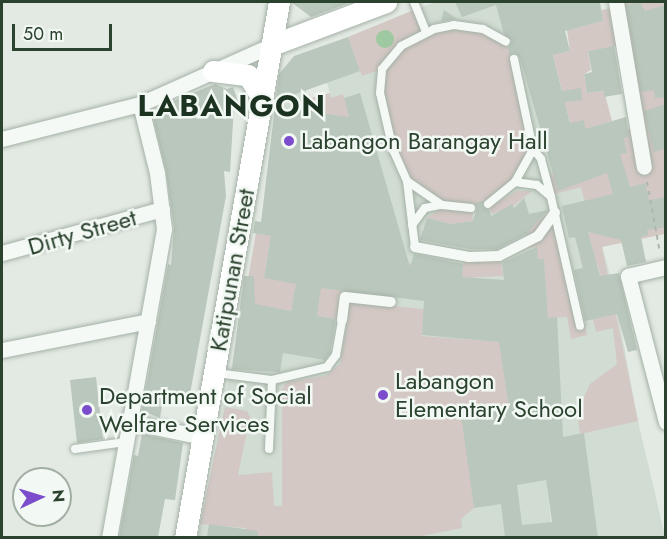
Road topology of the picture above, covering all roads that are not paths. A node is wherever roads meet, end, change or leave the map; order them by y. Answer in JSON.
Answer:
{"nodes":[{"id":1,"x":281,"y":2,"type":"edge"},
{"id":2,"x":386,"y":2,"type":"edge"},
{"id":3,"x":414,"y":2,"type":"edge"},
{"id":4,"x":616,"y":2,"type":"edge"},
{"id":5,"x":318,"y":28,"type":"junction"},
{"id":6,"x":426,"y":31,"type":"junction"},
{"id":7,"x":506,"y":42,"type":"dead end"},
{"id":8,"x":272,"y":45,"type":"junction"},
{"id":9,"x":514,"y":59,"type":"dead end"},
{"id":10,"x":213,"y":71,"type":"junction"},
{"id":11,"x":262,"y":98,"type":"junction"},
{"id":12,"x":140,"y":104,"type":"junction"},
{"id":13,"x":2,"y":139,"type":"edge"},
{"id":14,"x":533,"y":148,"type":"junction"},
{"id":15,"x":644,"y":167,"type":"road end"},
{"id":16,"x":406,"y":181,"type":"junction"},
{"id":17,"x":515,"y":182,"type":"junction"},
{"id":18,"x":551,"y":197,"type":"junction"},
{"id":19,"x":488,"y":204,"type":"dead end"},
{"id":20,"x":442,"y":205,"type":"junction"},
{"id":21,"x":471,"y":208,"type":"dead end"},
{"id":22,"x":162,"y":209,"type":"junction"},
{"id":23,"x":555,"y":213,"type":"junction"},
{"id":24,"x":412,"y":225,"type":"junction"},
{"id":25,"x":415,"y":247,"type":"joint"},
{"id":26,"x":2,"y":253,"type":"edge"},
{"id":27,"x":664,"y":268,"type":"edge"},
{"id":28,"x":391,"y":302,"type":"dead end"},
{"id":29,"x":342,"y":320,"type":"joint"},
{"id":30,"x":148,"y":321,"type":"junction"},
{"id":31,"x":580,"y":326,"type":"dead end"},
{"id":32,"x":2,"y":350,"type":"edge"},
{"id":33,"x":214,"y":373,"type":"junction"},
{"id":34,"x":272,"y":380,"type":"junction"},
{"id":35,"x":130,"y":422,"type":"junction"},
{"id":36,"x":666,"y":422,"type":"edge"},
{"id":37,"x":203,"y":437,"type":"junction"},
{"id":38,"x":126,"y":442,"type":"junction"},
{"id":39,"x":75,"y":449,"type":"dead end"},
{"id":40,"x":269,"y":449,"type":"dead end"},
{"id":41,"x":109,"y":537,"type":"edge"},
{"id":42,"x":185,"y":537,"type":"edge"}],
"edges":[{"from":1,"to":5,"type":"main road"},
{"from":1,"to":8,"type":"main road","name":"Katipunan Street"},
{"from":2,"to":5,"type":"main road"},
{"from":3,"to":6,"type":"lane"},
{"from":4,"to":15,"type":"street"},
{"from":5,"to":8,"type":"main road"},
{"from":6,"to":7,"type":"lane"},
{"from":6,"to":16,"type":"lane"},
{"from":8,"to":10,"type":"street"},
{"from":8,"to":11,"type":"main road","name":"Katipunan Street"},
{"from":9,"to":14,"type":"lane"},
{"from":10,"to":11,"type":"main road"},
{"from":10,"to":12,"type":"street"},
{"from":11,"to":33,"type":"main road","name":"Katipunan Street"},
{"from":12,"to":13,"type":"street"},
{"from":12,"to":22,"type":"street"},
{"from":14,"to":17,"type":"lane"},
{"from":14,"to":18,"type":"lane"},
{"from":16,"to":20,"type":"lane"},
{"from":16,"to":24,"type":"lane"},
{"from":17,"to":18,"type":"lane"},
{"from":17,"to":19,"type":"lane"},
{"from":18,"to":23,"type":"lane"},
{"from":20,"to":21,"type":"lane"},
{"from":20,"to":24,"type":"lane"},
{"from":22,"to":26,"type":"street","name":"Dirty Street"},
{"from":22,"to":30,"type":"street"},
{"from":23,"to":25,"type":"street"},
{"from":23,"to":31,"type":"lane"},
{"from":24,"to":25,"type":"lane"},
{"from":27,"to":36,"type":"street"},
{"from":28,"to":29,"type":"street"},
{"from":29,"to":34,"type":"lane"},
{"from":30,"to":32,"type":"street"},
{"from":30,"to":35,"type":"street"},
{"from":33,"to":34,"type":"lane"},
{"from":33,"to":37,"type":"main road","name":"Katipunan Street"},
{"from":34,"to":40,"type":"lane"},
{"from":35,"to":37,"type":"street"},
{"from":35,"to":38,"type":"street"},
{"from":37,"to":42,"type":"main road","name":"Katipunan Street"},
{"from":38,"to":39,"type":"lane"},
{"from":38,"to":41,"type":"street"}]}
